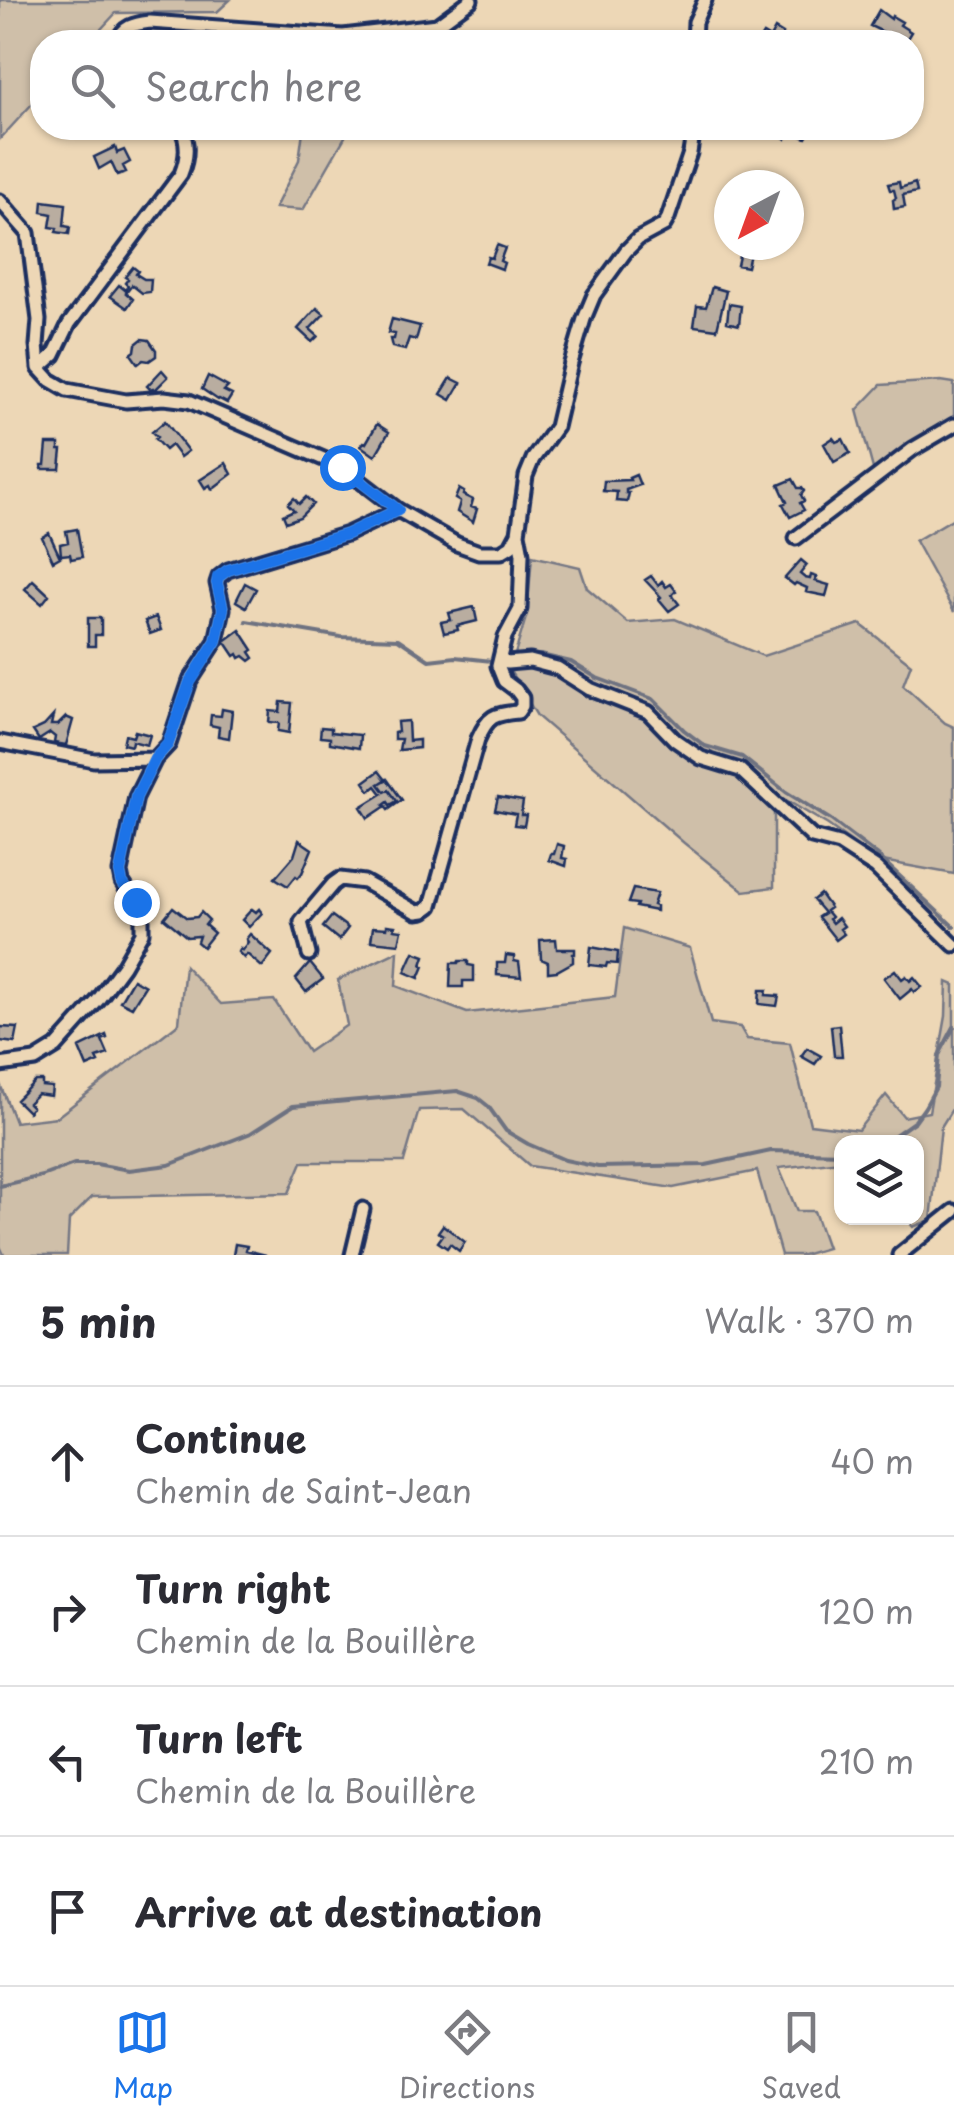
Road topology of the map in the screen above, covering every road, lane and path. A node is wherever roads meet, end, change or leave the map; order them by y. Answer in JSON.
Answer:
{"nodes":[{"id":1,"x":470,"y":0,"type":"edge"},
{"id":2,"x":705,"y":0,"type":"edge"},
{"id":3,"x":124,"y":30,"type":"edge"},
{"id":4,"x":260,"y":30,"type":"edge"},
{"id":5,"x":398,"y":30,"type":"edge"},
{"id":6,"x":695,"y":30,"type":"edge"},
{"id":7,"x":184,"y":140,"type":"edge"},
{"id":8,"x":692,"y":140,"type":"edge"},
{"id":9,"x":0,"y":201,"type":"edge"},
{"id":10,"x":38,"y":368,"type":"junction"},
{"id":11,"x":954,"y":424,"type":"edge"},
{"id":12,"x":398,"y":510,"type":"junction"},
{"id":13,"x":518,"y":533,"type":"junction"},
{"id":14,"x":796,"y":538,"type":"dead end"},
{"id":15,"x":500,"y":660,"type":"junction"},
{"id":16,"x":0,"y":742,"type":"edge"},
{"id":17,"x":155,"y":759,"type":"junction"},
{"id":18,"x":954,"y":946,"type":"edge"},
{"id":19,"x":308,"y":954,"type":"dead end"},
{"id":20,"x":0,"y":1065,"type":"edge"},
{"id":21,"x":363,"y":1209,"type":"dead end"},
{"id":22,"x":954,"y":1210,"type":"edge"},
{"id":23,"x":352,"y":1255,"type":"edge"},
{"id":24,"x":900,"y":1255,"type":"edge"}],
"edges":[{"from":1,"to":5,"type":"street"},
{"from":2,"to":6,"type":"street"},
{"from":3,"to":4,"type":"street"},
{"from":7,"to":10,"type":"street"},
{"from":8,"to":13,"type":"street"},
{"from":9,"to":10,"type":"street"},
{"from":10,"to":12,"type":"street"},
{"from":11,"to":14,"type":"street"},
{"from":12,"to":13,"type":"street"},
{"from":12,"to":17,"type":"street"},
{"from":13,"to":15,"type":"street"},
{"from":15,"to":18,"type":"street"},
{"from":15,"to":19,"type":"street"},
{"from":16,"to":17,"type":"street"},
{"from":17,"to":20,"type":"street"},
{"from":21,"to":23,"type":"street"},
{"from":22,"to":24,"type":"street"}]}
